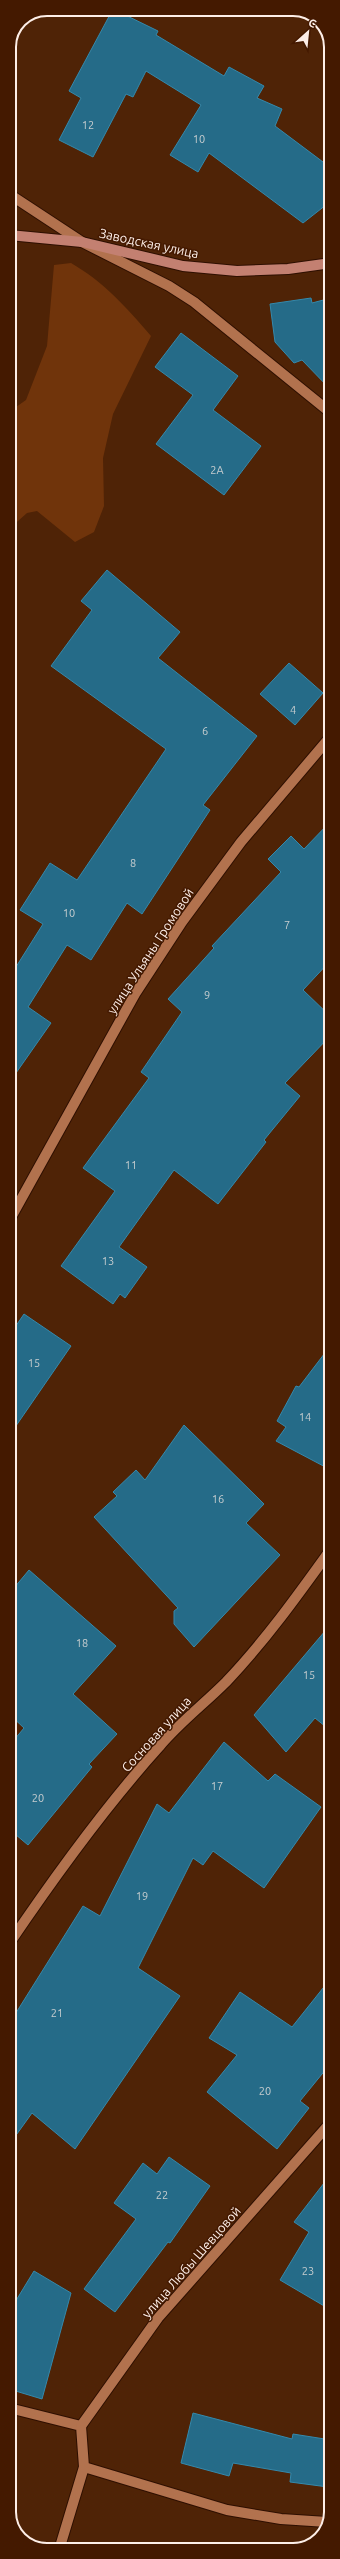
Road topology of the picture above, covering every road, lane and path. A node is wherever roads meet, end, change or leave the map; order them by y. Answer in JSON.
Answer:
{"nodes":[{"id":1,"x":16,"y":199,"type":"edge"},
{"id":2,"x":16,"y":236,"type":"edge"},
{"id":3,"x":82,"y":242,"type":"junction"},
{"id":4,"x":324,"y":264,"type":"edge"},
{"id":5,"x":324,"y":407,"type":"edge"},
{"id":6,"x":324,"y":744,"type":"edge"},
{"id":7,"x":16,"y":1208,"type":"edge"},
{"id":8,"x":324,"y":1558,"type":"edge"},
{"id":9,"x":16,"y":1934,"type":"edge"},
{"id":10,"x":324,"y":2130,"type":"edge"},
{"id":11,"x":16,"y":2410,"type":"edge"},
{"id":12,"x":81,"y":2426,"type":"junction"},
{"id":13,"x":84,"y":2467,"type":"junction"},
{"id":14,"x":322,"y":2522,"type":"edge"},
{"id":15,"x":61,"y":2543,"type":"edge"}],
"edges":[{"from":1,"to":3,"type":"street","name":"Заводская улица"},
{"from":2,"to":3,"type":"street","name":"Заводская улица"},
{"from":3,"to":4,"type":"street","name":"Заводская улица"},
{"from":3,"to":5,"type":"street"},
{"from":6,"to":7,"type":"street","name":"улица Ульяны Громовой"},
{"from":8,"to":9,"type":"street","name":"Сосновая улица"},
{"from":10,"to":12,"type":"street","name":"улица Любы Шевцовой"},
{"from":11,"to":12,"type":"street"},
{"from":12,"to":13,"type":"street"},
{"from":13,"to":14,"type":"street"},
{"from":13,"to":15,"type":"street"}]}
